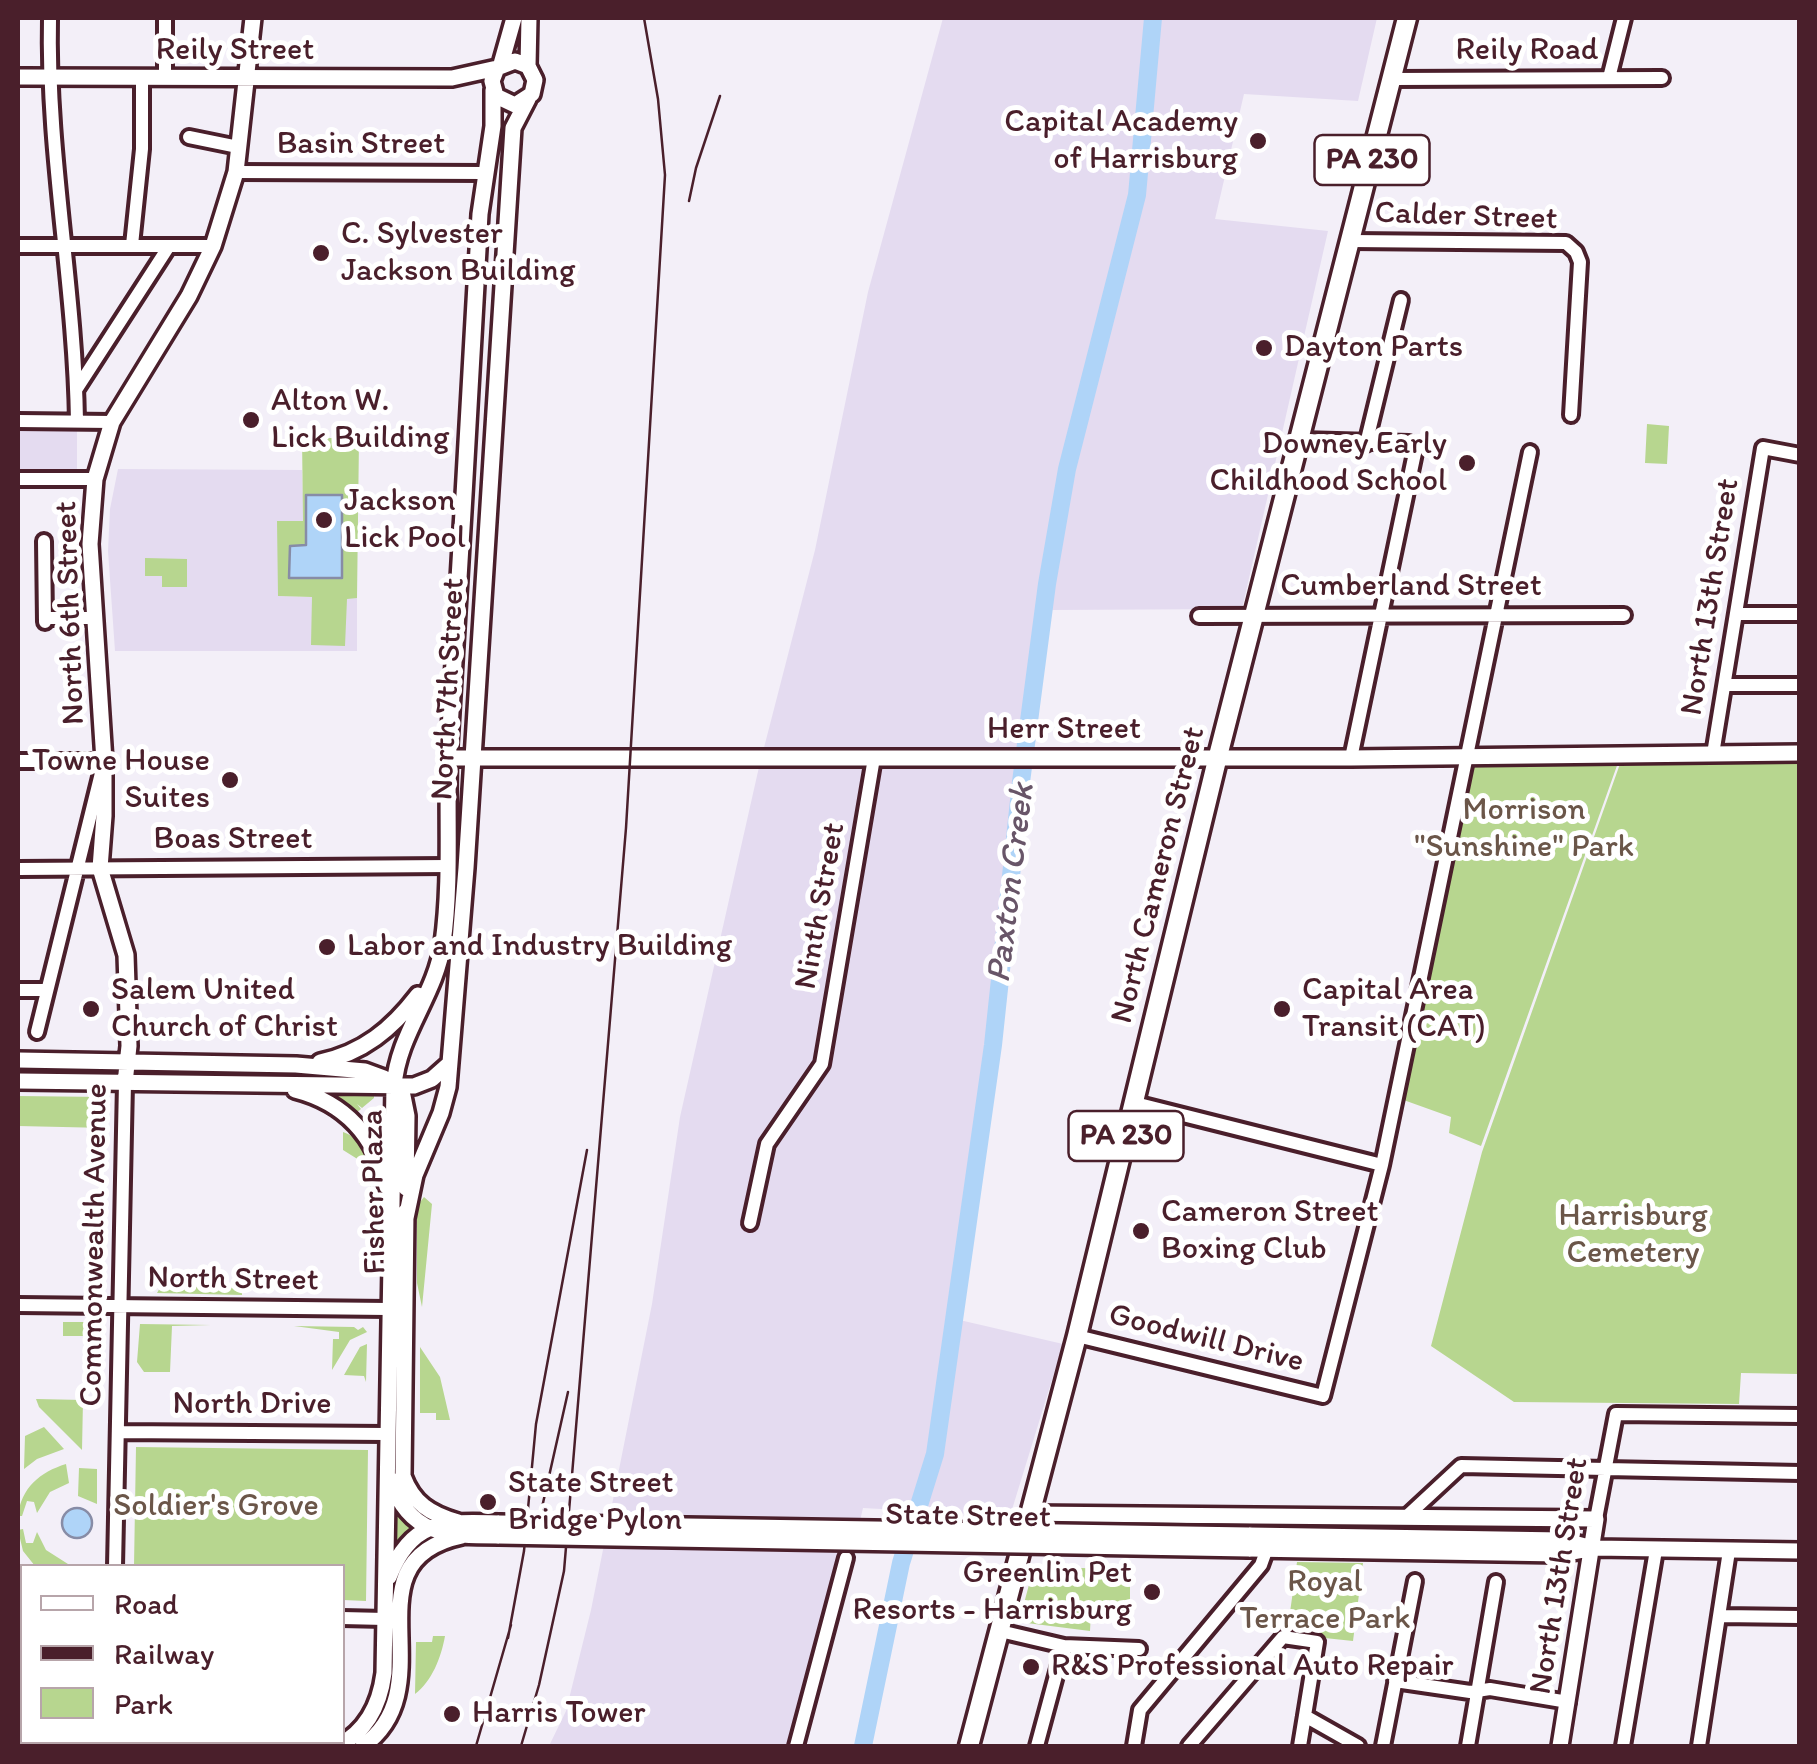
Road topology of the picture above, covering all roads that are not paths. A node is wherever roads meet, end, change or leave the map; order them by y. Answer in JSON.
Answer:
{"nodes":[{"id":1,"x":50,"y":18,"type":"edge"},
{"id":2,"x":165,"y":18,"type":"edge"},
{"id":3,"x":253,"y":18,"type":"edge"},
{"id":4,"x":514,"y":18,"type":"edge"},
{"id":5,"x":529,"y":18,"type":"edge"},
{"id":6,"x":1407,"y":18,"type":"edge"},
{"id":7,"x":1624,"y":18,"type":"edge"},
{"id":8,"x":499,"y":66,"type":"junction"},
{"id":9,"x":528,"y":66,"type":"junction"},
{"id":10,"x":18,"y":77,"type":"edge"},
{"id":11,"x":48,"y":78,"type":"junction"},
{"id":12,"x":142,"y":78,"type":"junction"},
{"id":13,"x":165,"y":78,"type":"junction"},
{"id":14,"x":244,"y":78,"type":"junction"},
{"id":15,"x":452,"y":78,"type":"junction"},
{"id":16,"x":1610,"y":78,"type":"junction"},
{"id":17,"x":1662,"y":78,"type":"dead end"},
{"id":18,"x":1392,"y":79,"type":"junction"},
{"id":19,"x":492,"y":89,"type":"junction"},
{"id":20,"x":528,"y":99,"type":"junction"},
{"id":21,"x":189,"y":137,"type":"dead end"},
{"id":22,"x":238,"y":147,"type":"junction"},
{"id":23,"x":236,"y":172,"type":"junction"},
{"id":24,"x":484,"y":173,"type":"junction"},
{"id":25,"x":512,"y":175,"type":"junction"},
{"id":26,"x":1352,"y":240,"type":"junction"},
{"id":27,"x":132,"y":245,"type":"junction"},
{"id":28,"x":18,"y":246,"type":"edge"},
{"id":29,"x":64,"y":246,"type":"junction"},
{"id":30,"x":170,"y":246,"type":"junction"},
{"id":31,"x":213,"y":246,"type":"junction"},
{"id":32,"x":1402,"y":300,"type":"dead end"},
{"id":33,"x":76,"y":390,"type":"junction"},
{"id":34,"x":1572,"y":415,"type":"dead end"},
{"id":35,"x":18,"y":421,"type":"edge"},
{"id":36,"x":76,"y":422,"type":"junction"},
{"id":37,"x":112,"y":422,"type":"junction"},
{"id":38,"x":1300,"y":440,"type":"junction"},
{"id":39,"x":1366,"y":444,"type":"junction"},
{"id":40,"x":1530,"y":452,"type":"dead end"},
{"id":41,"x":1800,"y":454,"type":"edge"},
{"id":42,"x":18,"y":479,"type":"edge"},
{"id":43,"x":95,"y":480,"type":"junction"},
{"id":44,"x":44,"y":541,"type":"dead end"},
{"id":45,"x":1736,"y":614,"type":"junction"},
{"id":46,"x":1800,"y":614,"type":"edge"},
{"id":47,"x":1256,"y":615,"type":"junction"},
{"id":48,"x":1381,"y":615,"type":"junction"},
{"id":49,"x":1496,"y":615,"type":"junction"},
{"id":50,"x":1624,"y":615,"type":"dead end"},
{"id":51,"x":1198,"y":616,"type":"dead end"},
{"id":52,"x":94,"y":618,"type":"junction"},
{"id":53,"x":1800,"y":684,"type":"edge"},
{"id":54,"x":1725,"y":685,"type":"junction"},
{"id":55,"x":1714,"y":754,"type":"junction"},
{"id":56,"x":1800,"y":754,"type":"edge"},
{"id":57,"x":1218,"y":756,"type":"junction"},
{"id":58,"x":1468,"y":756,"type":"junction"},
{"id":59,"x":449,"y":758,"type":"junction"},
{"id":60,"x":473,"y":758,"type":"junction"},
{"id":61,"x":874,"y":758,"type":"junction"},
{"id":62,"x":1350,"y":758,"type":"junction"},
{"id":63,"x":18,"y":761,"type":"edge"},
{"id":64,"x":104,"y":761,"type":"junction"},
{"id":65,"x":449,"y":866,"type":"junction"},
{"id":66,"x":76,"y":868,"type":"junction"},
{"id":67,"x":100,"y":868,"type":"junction"},
{"id":68,"x":18,"y":869,"type":"edge"},
{"id":69,"x":441,"y":957,"type":"junction"},
{"id":70,"x":18,"y":990,"type":"edge"},
{"id":71,"x":46,"y":990,"type":"junction"},
{"id":72,"x":37,"y":1032,"type":"dead end"},
{"id":73,"x":18,"y":1060,"type":"edge"},
{"id":74,"x":128,"y":1062,"type":"junction"},
{"id":75,"x":296,"y":1064,"type":"junction"},
{"id":76,"x":450,"y":1064,"type":"junction"},
{"id":77,"x":18,"y":1082,"type":"edge"},
{"id":78,"x":125,"y":1083,"type":"junction"},
{"id":79,"x":277,"y":1086,"type":"junction"},
{"id":80,"x":394,"y":1086,"type":"junction"},
{"id":81,"x":1136,"y":1102,"type":"junction"},
{"id":82,"x":1382,"y":1165,"type":"junction"},
{"id":83,"x":398,"y":1215,"type":"junction"},
{"id":84,"x":750,"y":1224,"type":"dead end"},
{"id":85,"x":18,"y":1305,"type":"edge"},
{"id":86,"x":120,"y":1306,"type":"junction"},
{"id":87,"x":388,"y":1309,"type":"junction"},
{"id":88,"x":1077,"y":1336,"type":"junction"},
{"id":89,"x":1800,"y":1416,"type":"edge"},
{"id":90,"x":118,"y":1432,"type":"junction"},
{"id":91,"x":386,"y":1434,"type":"junction"},
{"id":92,"x":386,"y":1457,"type":"junction"},
{"id":93,"x":1605,"y":1469,"type":"junction"},
{"id":94,"x":1800,"y":1473,"type":"edge"},
{"id":95,"x":1029,"y":1514,"type":"junction"},
{"id":96,"x":1406,"y":1517,"type":"junction"},
{"id":97,"x":1596,"y":1519,"type":"junction"},
{"id":98,"x":427,"y":1528,"type":"junction"},
{"id":99,"x":460,"y":1529,"type":"junction"},
{"id":100,"x":1269,"y":1542,"type":"junction"},
{"id":101,"x":1594,"y":1548,"type":"junction"},
{"id":102,"x":1656,"y":1550,"type":"junction"},
{"id":103,"x":1729,"y":1551,"type":"junction"},
{"id":104,"x":1800,"y":1552,"type":"edge"},
{"id":105,"x":846,"y":1558,"type":"dead end"},
{"id":106,"x":115,"y":1564,"type":"edge"},
{"id":107,"x":1415,"y":1581,"type":"dead end"},
{"id":108,"x":1496,"y":1582,"type":"dead end"},
{"id":109,"x":385,"y":1595,"type":"junction"},
{"id":110,"x":1720,"y":1616,"type":"junction"},
{"id":111,"x":1800,"y":1617,"type":"edge"},
{"id":112,"x":345,"y":1618,"type":"edge"},
{"id":113,"x":384,"y":1618,"type":"junction"},
{"id":114,"x":1000,"y":1631,"type":"junction"},
{"id":115,"x":1064,"y":1646,"type":"junction"},
{"id":116,"x":1139,"y":1649,"type":"dead end"},
{"id":117,"x":1394,"y":1681,"type":"junction"},
{"id":118,"x":1478,"y":1690,"type":"junction"},
{"id":119,"x":1568,"y":1702,"type":"junction"},
{"id":120,"x":1304,"y":1716,"type":"junction"},
{"id":121,"x":345,"y":1741,"type":"edge"},
{"id":122,"x":363,"y":1746,"type":"edge"},
{"id":123,"x":796,"y":1746,"type":"edge"},
{"id":124,"x":969,"y":1746,"type":"edge"},
{"id":125,"x":1038,"y":1746,"type":"edge"},
{"id":126,"x":1134,"y":1746,"type":"edge"},
{"id":127,"x":1189,"y":1746,"type":"edge"},
{"id":128,"x":1300,"y":1746,"type":"edge"},
{"id":129,"x":1358,"y":1746,"type":"edge"},
{"id":130,"x":1384,"y":1746,"type":"edge"},
{"id":131,"x":1468,"y":1746,"type":"edge"},
{"id":132,"x":1560,"y":1746,"type":"edge"},
{"id":133,"x":1623,"y":1746,"type":"edge"},
{"id":134,"x":1699,"y":1746,"type":"edge"}],
"edges":[{"from":1,"to":11,"type":"street"},
{"from":2,"to":13,"type":"street"},
{"from":3,"to":14,"type":"main road","name":"North 6th Street"},
{"from":4,"to":8,"type":"main road","name":"North 7th Street"},
{"from":5,"to":9,"type":"main road","name":"North 7th Street"},
{"from":6,"to":18,"type":"highway","name":"North Cameron Street","number":"PA 230"},
{"from":7,"to":16,"type":"street"},
{"from":8,"to":9,"type":"main road"},
{"from":8,"to":15,"type":"main road","name":"Reily Street"},
{"from":8,"to":19,"type":"main road","name":"North 7th Street"},
{"from":9,"to":20,"type":"main road","name":"North 7th Street"},
{"from":10,"to":11,"type":"main road","name":"Reily Street"},
{"from":11,"to":12,"type":"main road","name":"Reily Street"},
{"from":11,"to":29,"type":"street"},
{"from":12,"to":13,"type":"main road","name":"Reily Street"},
{"from":12,"to":27,"type":"street"},
{"from":13,"to":14,"type":"main road","name":"Reily Street"},
{"from":14,"to":15,"type":"main road","name":"Reily Street"},
{"from":14,"to":22,"type":"main road","name":"North 6th Street"},
{"from":15,"to":19,"type":"main road","name":"Reily Street"},
{"from":16,"to":17,"type":"street","name":"Reily Road"},
{"from":16,"to":18,"type":"street","name":"Reily Road"},
{"from":18,"to":26,"type":"highway","name":"North Cameron Street","number":"PA 230"},
{"from":19,"to":20,"type":"main road"},
{"from":19,"to":24,"type":"main road","name":"North 7th Street"},
{"from":20,"to":25,"type":"main road","name":"North 7th Street"},
{"from":21,"to":22,"type":"street","name":"Basin Street"},
{"from":22,"to":23,"type":"main road","name":"North 6th Street"},
{"from":23,"to":24,"type":"street","name":"Basin Street"},
{"from":23,"to":31,"type":"main road","name":"North 6th Street"},
{"from":24,"to":25,"type":"main road"},
{"from":24,"to":59,"type":"main road","name":"North 7th Street"},
{"from":25,"to":60,"type":"main road","name":"North 7th Street"},
{"from":26,"to":34,"type":"street","name":"Calder Street"},
{"from":26,"to":38,"type":"highway","name":"North Cameron Street","number":"PA 230"},
{"from":27,"to":29,"type":"street"},
{"from":27,"to":30,"type":"street"},
{"from":28,"to":29,"type":"street"},
{"from":29,"to":33,"type":"street"},
{"from":30,"to":31,"type":"street"},
{"from":30,"to":33,"type":"street"},
{"from":31,"to":37,"type":"main road","name":"North 6th Street"},
{"from":32,"to":39,"type":"street"},
{"from":33,"to":36,"type":"street"},
{"from":35,"to":36,"type":"street"},
{"from":36,"to":37,"type":"street"},
{"from":37,"to":43,"type":"main road","name":"North 6th Street"},
{"from":38,"to":39,"type":"street"},
{"from":38,"to":47,"type":"highway","name":"North Cameron Street","number":"PA 230"},
{"from":39,"to":48,"type":"street"},
{"from":40,"to":49,"type":"street"},
{"from":41,"to":45,"type":"street","name":"North 13th Street"},
{"from":42,"to":43,"type":"street"},
{"from":43,"to":52,"type":"main road","name":"North 6th Street"},
{"from":44,"to":52,"type":"street"},
{"from":45,"to":46,"type":"street"},
{"from":45,"to":54,"type":"street","name":"North 13th Street"},
{"from":47,"to":48,"type":"street","name":"Cumberland Street"},
{"from":47,"to":51,"type":"street","name":"Cumberland Street"},
{"from":47,"to":57,"type":"highway","name":"North Cameron Street","number":"PA 230"},
{"from":48,"to":49,"type":"street","name":"Cumberland Street"},
{"from":48,"to":62,"type":"street"},
{"from":49,"to":50,"type":"street","name":"Cumberland Street"},
{"from":49,"to":58,"type":"street"},
{"from":52,"to":64,"type":"main road","name":"North 6th Street"},
{"from":53,"to":54,"type":"street"},
{"from":54,"to":55,"type":"street","name":"North 13th Street"},
{"from":55,"to":56,"type":"main road","name":"Herr Street"},
{"from":55,"to":58,"type":"main road","name":"Herr Street"},
{"from":57,"to":61,"type":"main road","name":"Herr Street"},
{"from":57,"to":62,"type":"main road","name":"Herr Street"},
{"from":57,"to":81,"type":"highway","name":"North Cameron Street","number":"PA 230"},
{"from":58,"to":62,"type":"main road","name":"Herr Street"},
{"from":58,"to":82,"type":"street"},
{"from":59,"to":60,"type":"main road","name":"Herr Street"},
{"from":59,"to":65,"type":"main road","name":"North 7th Street"},
{"from":60,"to":61,"type":"main road","name":"Herr Street"},
{"from":60,"to":76,"type":"main road","name":"North 7th Street"},
{"from":61,"to":84,"type":"street","name":"Ninth Street"},
{"from":63,"to":64,"type":"street"},
{"from":64,"to":66,"type":"street","name":"North 6th Street"},
{"from":64,"to":67,"type":"main road","name":"North 6th Street"},
{"from":65,"to":67,"type":"street","name":"Boas Street"},
{"from":65,"to":69,"type":"main road","name":"North 7th Street"},
{"from":66,"to":67,"type":"street","name":"Boas Street"},
{"from":66,"to":68,"type":"street","name":"Boas Street"},
{"from":66,"to":71,"type":"street","name":"North 6th Street"},
{"from":67,"to":74,"type":"main road","name":"Commonwealth Avenue"},
{"from":69,"to":75,"type":"main road"},
{"from":69,"to":80,"type":"main road","name":"North 7th Street"},
{"from":70,"to":71,"type":"street"},
{"from":71,"to":72,"type":"street","name":"North 6th Street"},
{"from":73,"to":74,"type":"main road"},
{"from":74,"to":75,"type":"main road"},
{"from":74,"to":78,"type":"main road","name":"Commonwealth Avenue"},
{"from":75,"to":80,"type":"main road"},
{"from":76,"to":80,"type":"main road"},
{"from":76,"to":83,"type":"main road","name":"North 7th Street"},
{"from":77,"to":78,"type":"main road"},
{"from":78,"to":79,"type":"main road"},
{"from":78,"to":86,"type":"street","name":"Commonwealth Avenue"},
{"from":79,"to":80,"type":"main road"},
{"from":79,"to":83,"type":"main road"},
{"from":80,"to":83,"type":"main road","name":"Fisher Plaza"},
{"from":81,"to":82,"type":"street"},
{"from":81,"to":88,"type":"highway","name":"North Cameron Street","number":"PA 230"},
{"from":82,"to":88,"type":"street","name":"Goodwill Drive"},
{"from":83,"to":87,"type":"main road","name":"Fisher Plaza"},
{"from":83,"to":99,"type":"main road","name":"Fisher Plaza"},
{"from":85,"to":86,"type":"street","name":"North Street"},
{"from":86,"to":87,"type":"street","name":"North Street"},
{"from":86,"to":90,"type":"street","name":"Commonwealth Avenue"},
{"from":87,"to":91,"type":"main road","name":"Fisher Plaza"},
{"from":88,"to":95,"type":"highway","name":"North Cameron Street","number":"PA 230"},
{"from":89,"to":93,"type":"street","name":"North 13th Street"},
{"from":90,"to":91,"type":"street","name":"North Drive"},
{"from":90,"to":106,"type":"street","name":"Commonwealth Avenue"},
{"from":91,"to":92,"type":"main road","name":"Fisher Plaza"},
{"from":92,"to":98,"type":"main road"},
{"from":92,"to":109,"type":"main road","name":"Fisher Plaza"},
{"from":93,"to":94,"type":"street"},
{"from":93,"to":96,"type":"street"},
{"from":93,"to":97,"type":"street","name":"North 13th Street"},
{"from":95,"to":96,"type":"main road","name":"State Street"},
{"from":95,"to":114,"type":"highway","name":"North Cameron Street","number":"PA 230"},
{"from":96,"to":97,"type":"main road","name":"State Street"},
{"from":97,"to":101,"type":"main road","name":"North 13th Street"},
{"from":98,"to":99,"type":"main road","name":"State Street"},
{"from":98,"to":109,"type":"main road"},
{"from":99,"to":100,"type":"main road","name":"State Street","bridge":true},
{"from":99,"to":122,"type":"main road"},
{"from":100,"to":101,"type":"main road","name":"State Street"},
{"from":100,"to":126,"type":"street"},
{"from":101,"to":102,"type":"main road","name":"State Street"},
{"from":101,"to":119,"type":"main road","name":"North 13th Street"},
{"from":102,"to":103,"type":"main road","name":"State Street"},
{"from":102,"to":133,"type":"street"},
{"from":103,"to":104,"type":"main road","name":"State Street"},
{"from":103,"to":110,"type":"street"},
{"from":105,"to":123,"type":"street"},
{"from":107,"to":117,"type":"street"},
{"from":108,"to":118,"type":"street"},
{"from":109,"to":113,"type":"main road","name":"Fisher Plaza"},
{"from":110,"to":111,"type":"street"},
{"from":110,"to":134,"type":"street"},
{"from":112,"to":113,"type":"street"},
{"from":113,"to":121,"type":"main road","name":"Fisher Plaza"},
{"from":114,"to":115,"type":"street"},
{"from":114,"to":124,"type":"highway","name":"North Cameron Street","number":"PA 230"},
{"from":115,"to":116,"type":"street"},
{"from":115,"to":125,"type":"street"},
{"from":117,"to":118,"type":"street"},
{"from":117,"to":130,"type":"street"},
{"from":118,"to":119,"type":"street"},
{"from":118,"to":131,"type":"street"},
{"from":119,"to":132,"type":"main road","name":"North 13th Street"},
{"from":120,"to":127,"type":"street"},
{"from":120,"to":128,"type":"street"},
{"from":120,"to":129,"type":"street"}]}
